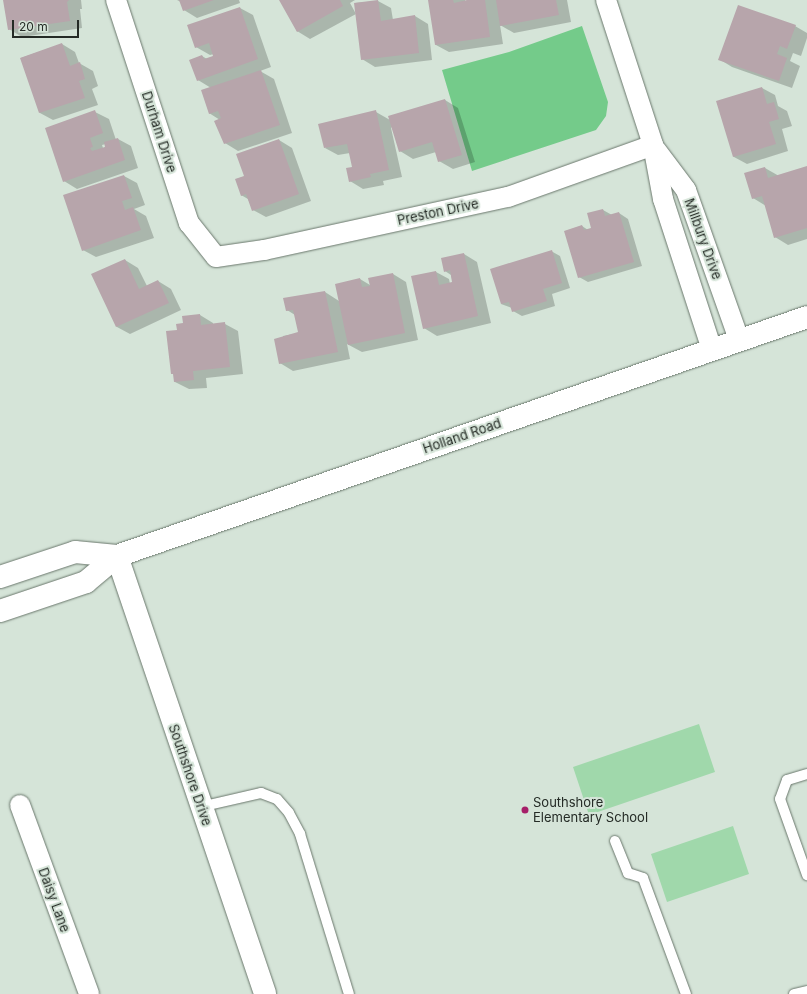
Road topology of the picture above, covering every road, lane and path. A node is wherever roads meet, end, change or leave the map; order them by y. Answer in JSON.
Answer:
{"nodes":[{"id":1,"x":116,"y":0,"type":"edge"},
{"id":2,"x":606,"y":0,"type":"edge"},
{"id":3,"x":653,"y":145,"type":"junction"},
{"id":4,"x":216,"y":257,"type":"joint"},
{"id":5,"x":807,"y":317,"type":"edge"},
{"id":6,"x":739,"y":340,"type":"junction"},
{"id":7,"x":712,"y":350,"type":"junction"},
{"id":8,"x":117,"y":556,"type":"junction"},
{"id":9,"x":0,"y":577,"type":"edge"},
{"id":10,"x":0,"y":611,"type":"edge"},
{"id":11,"x":807,"y":774,"type":"edge"},
{"id":12,"x":20,"y":805,"type":"dead end"},
{"id":13,"x":200,"y":807,"type":"junction"},
{"id":14,"x":616,"y":841,"type":"dead end"},
{"id":15,"x":807,"y":875,"type":"edge"},
{"id":16,"x":807,"y":990,"type":"edge"},
{"id":17,"x":89,"y":994,"type":"edge"},
{"id":18,"x":265,"y":994,"type":"edge"},
{"id":19,"x":349,"y":994,"type":"edge"},
{"id":20,"x":686,"y":994,"type":"edge"},
{"id":21,"x":794,"y":994,"type":"edge"}],
"edges":[{"from":1,"to":4,"type":"street","name":"Durham Drive"},
{"from":2,"to":3,"type":"street","name":"Millbury Drive"},
{"from":3,"to":4,"type":"street","name":"Preston Drive"},
{"from":3,"to":6,"type":"street","name":"Millbury Drive"},
{"from":3,"to":7,"type":"street","name":"Millbury Drive"},
{"from":5,"to":6,"type":"main road","name":"Holland Road"},
{"from":6,"to":7,"type":"main road","name":"Holland Road"},
{"from":7,"to":8,"type":"main road","name":"Holland Road"},
{"from":8,"to":9,"type":"main road","name":"Holland Road"},
{"from":8,"to":10,"type":"main road","name":"Holland Road"},
{"from":8,"to":13,"type":"main road","name":"Southshore Drive"},
{"from":11,"to":15,"type":"lane"},
{"from":12,"to":17,"type":"street","name":"Daisy Lane"},
{"from":13,"to":18,"type":"main road","name":"Southshore Drive"},
{"from":13,"to":19,"type":"lane"},
{"from":14,"to":20,"type":"lane"},
{"from":16,"to":21,"type":"lane"}]}
